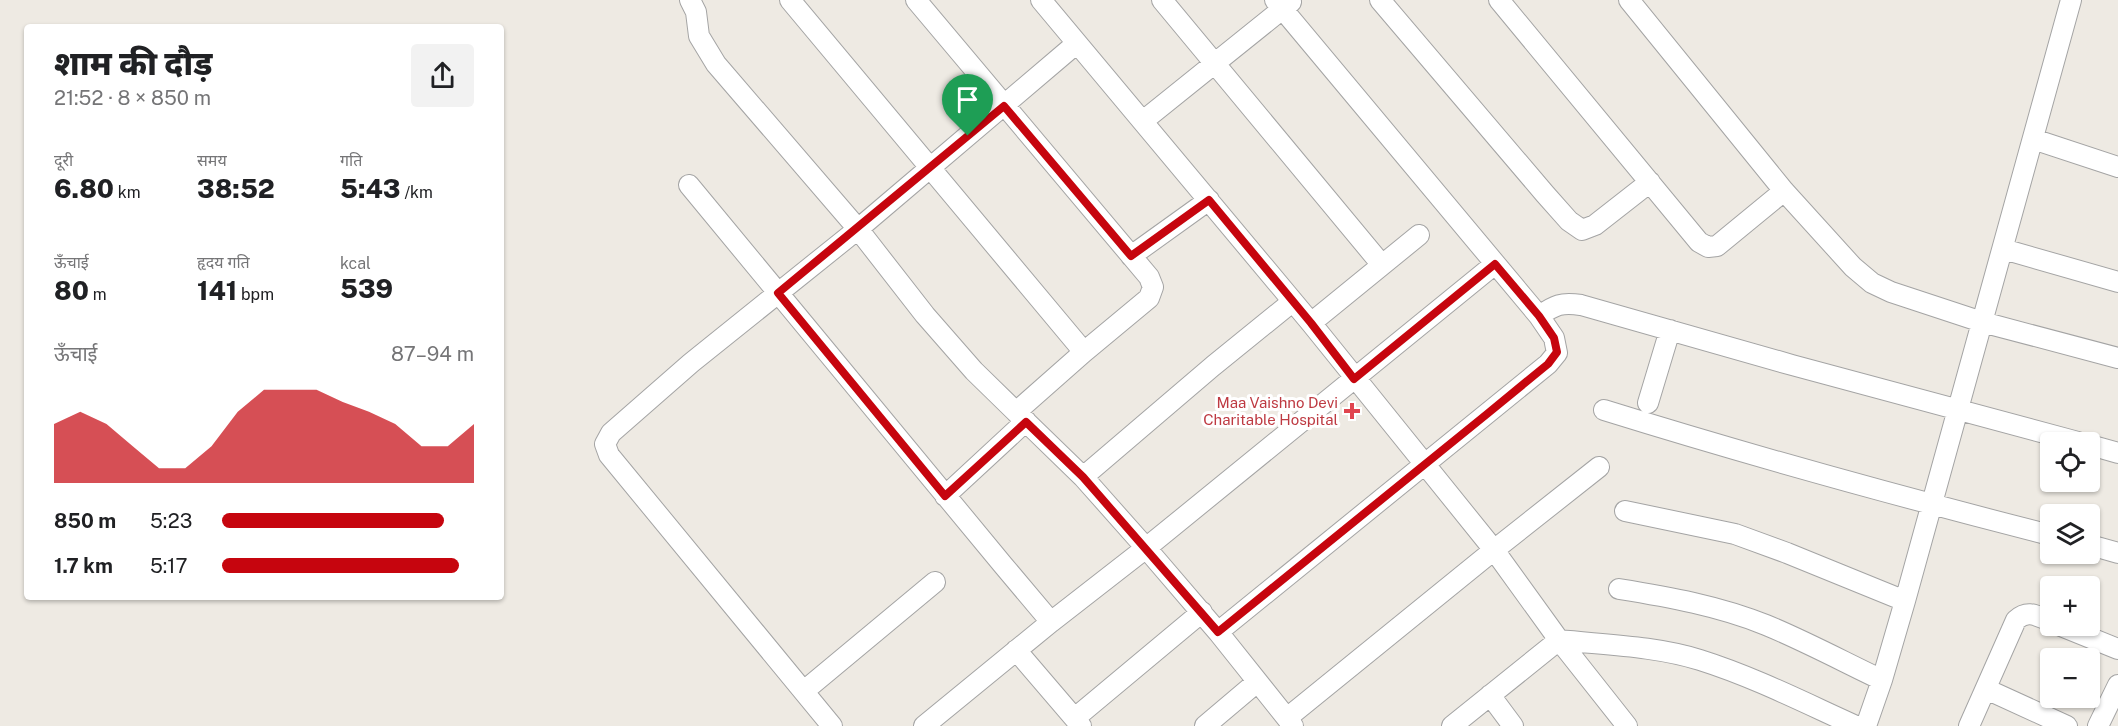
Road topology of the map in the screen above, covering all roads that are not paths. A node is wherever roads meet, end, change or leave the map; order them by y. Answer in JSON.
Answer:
{"nodes":[{"id":1,"x":690,"y":0,"type":"edge"},
{"id":2,"x":790,"y":0,"type":"edge"},
{"id":3,"x":916,"y":0,"type":"edge"},
{"id":4,"x":1041,"y":0,"type":"edge"},
{"id":5,"x":1162,"y":0,"type":"edge"},
{"id":6,"x":1380,"y":0,"type":"edge"},
{"id":7,"x":1499,"y":0,"type":"edge"},
{"id":8,"x":1629,"y":0,"type":"edge"},
{"id":9,"x":2071,"y":0,"type":"edge"},
{"id":10,"x":1283,"y":3,"type":"edge"},
{"id":11,"x":1077,"y":43,"type":"junction"},
{"id":12,"x":1215,"y":63,"type":"junction"},
{"id":13,"x":1004,"y":106,"type":"junction"},
{"id":14,"x":1143,"y":121,"type":"junction"},
{"id":15,"x":2032,"y":140,"type":"junction"},
{"id":16,"x":931,"y":167,"type":"junction"},
{"id":17,"x":2118,"y":167,"type":"edge"},
{"id":18,"x":1650,"y":182,"type":"junction"},
{"id":19,"x":688,"y":185,"type":"dead end"},
{"id":20,"x":1784,"y":191,"type":"junction"},
{"id":21,"x":1209,"y":200,"type":"junction"},
{"id":22,"x":858,"y":229,"type":"junction"},
{"id":23,"x":1419,"y":236,"type":"dead end"},
{"id":24,"x":2003,"y":249,"type":"junction"},
{"id":25,"x":1131,"y":256,"type":"junction"},
{"id":26,"x":1495,"y":264,"type":"junction"},
{"id":27,"x":1383,"y":266,"type":"junction"},
{"id":28,"x":2118,"y":282,"type":"edge"},
{"id":29,"x":778,"y":293,"type":"junction"},
{"id":30,"x":1292,"y":302,"type":"junction"},
{"id":31,"x":1539,"y":316,"type":"junction"},
{"id":32,"x":1982,"y":322,"type":"junction"},
{"id":33,"x":1311,"y":323,"type":"junction"},
{"id":34,"x":1670,"y":330,"type":"junction"},
{"id":35,"x":1084,"y":352,"type":"junction"},
{"id":36,"x":2118,"y":358,"type":"edge"},
{"id":37,"x":1354,"y":379,"type":"junction"},
{"id":38,"x":1648,"y":403,"type":"dead end"},
{"id":39,"x":1604,"y":410,"type":"dead end"},
{"id":40,"x":1958,"y":411,"type":"junction"},
{"id":41,"x":1021,"y":417,"type":"junction"},
{"id":42,"x":2040,"y":432,"type":"edge"},
{"id":43,"x":2100,"y":448,"type":"edge"},
{"id":44,"x":2118,"y":453,"type":"edge"},
{"id":45,"x":1426,"y":465,"type":"junction"},
{"id":46,"x":1599,"y":467,"type":"dead end"},
{"id":47,"x":1083,"y":477,"type":"junction"},
{"id":48,"x":945,"y":496,"type":"junction"},
{"id":49,"x":1932,"y":505,"type":"junction"},
{"id":50,"x":1625,"y":511,"type":"dead end"},
{"id":51,"x":2040,"y":533,"type":"edge"},
{"id":52,"x":1146,"y":548,"type":"junction"},
{"id":53,"x":2100,"y":548,"type":"edge"},
{"id":54,"x":1494,"y":550,"type":"junction"},
{"id":55,"x":2118,"y":553,"type":"edge"},
{"id":56,"x":935,"y":582,"type":"dead end"},
{"id":57,"x":1619,"y":588,"type":"dead end"},
{"id":58,"x":1905,"y":601,"type":"junction"},
{"id":59,"x":1202,"y":612,"type":"junction"},
{"id":60,"x":2040,"y":617,"type":"edge"},
{"id":61,"x":1051,"y":622,"type":"junction"},
{"id":62,"x":1218,"y":632,"type":"junction"},
{"id":63,"x":2086,"y":636,"type":"edge"},
{"id":64,"x":1559,"y":640,"type":"junction"},
{"id":65,"x":2118,"y":649,"type":"edge"},
{"id":66,"x":1016,"y":650,"type":"junction"},
{"id":67,"x":1882,"y":680,"type":"junction"},
{"id":68,"x":1257,"y":682,"type":"junction"},
{"id":69,"x":2118,"y":685,"type":"edge"},
{"id":70,"x":1986,"y":689,"type":"junction"},
{"id":71,"x":804,"y":691,"type":"junction"},
{"id":72,"x":1490,"y":695,"type":"junction"},
{"id":73,"x":1078,"y":722,"type":"edge"},
{"id":74,"x":1290,"y":722,"type":"edge"},
{"id":75,"x":832,"y":726,"type":"edge"},
{"id":76,"x":924,"y":726,"type":"edge"},
{"id":77,"x":1205,"y":726,"type":"edge"},
{"id":78,"x":1452,"y":726,"type":"edge"},
{"id":79,"x":1513,"y":726,"type":"edge"},
{"id":80,"x":1627,"y":726,"type":"edge"},
{"id":81,"x":1856,"y":726,"type":"edge"},
{"id":82,"x":1866,"y":726,"type":"edge"},
{"id":83,"x":1969,"y":726,"type":"edge"},
{"id":84,"x":2067,"y":726,"type":"edge"},
{"id":85,"x":2098,"y":726,"type":"edge"}],
"edges":[{"from":1,"to":22,"type":"street"},
{"from":2,"to":16,"type":"street"},
{"from":3,"to":13,"type":"street"},
{"from":4,"to":11,"type":"street"},
{"from":5,"to":12,"type":"street"},
{"from":6,"to":18,"type":"street"},
{"from":7,"to":18,"type":"street"},
{"from":8,"to":20,"type":"street"},
{"from":9,"to":15,"type":"street"},
{"from":10,"to":12,"type":"street"},
{"from":10,"to":26,"type":"street"},
{"from":11,"to":13,"type":"street"},
{"from":11,"to":14,"type":"street"},
{"from":12,"to":14,"type":"street"},
{"from":12,"to":27,"type":"street"},
{"from":13,"to":16,"type":"street"},
{"from":13,"to":25,"type":"street"},
{"from":14,"to":21,"type":"street"},
{"from":15,"to":17,"type":"street"},
{"from":15,"to":24,"type":"street"},
{"from":16,"to":22,"type":"street"},
{"from":16,"to":35,"type":"street"},
{"from":18,"to":20,"type":"street"},
{"from":19,"to":29,"type":"street"},
{"from":20,"to":32,"type":"street"},
{"from":21,"to":25,"type":"street"},
{"from":21,"to":30,"type":"street"},
{"from":22,"to":29,"type":"street"},
{"from":22,"to":41,"type":"street"},
{"from":23,"to":27,"type":"street"},
{"from":24,"to":28,"type":"street"},
{"from":24,"to":32,"type":"street"},
{"from":25,"to":35,"type":"street"},
{"from":26,"to":31,"type":"street"},
{"from":26,"to":37,"type":"street"},
{"from":27,"to":33,"type":"street"},
{"from":29,"to":48,"type":"street"},
{"from":29,"to":71,"type":"street"},
{"from":30,"to":33,"type":"street"},
{"from":30,"to":47,"type":"street"},
{"from":31,"to":34,"type":"street"},
{"from":31,"to":45,"type":"street"},
{"from":32,"to":36,"type":"street"},
{"from":32,"to":40,"type":"street"},
{"from":33,"to":37,"type":"street"},
{"from":34,"to":38,"type":"street"},
{"from":34,"to":40,"type":"street"},
{"from":35,"to":41,"type":"street"},
{"from":37,"to":45,"type":"street"},
{"from":37,"to":52,"type":"street"},
{"from":39,"to":49,"type":"street"},
{"from":40,"to":42,"type":"street"},
{"from":40,"to":49,"type":"street"},
{"from":41,"to":47,"type":"street"},
{"from":41,"to":48,"type":"street"},
{"from":43,"to":44,"type":"street"},
{"from":45,"to":54,"type":"street"},
{"from":45,"to":62,"type":"street"},
{"from":46,"to":54,"type":"street"},
{"from":47,"to":52,"type":"street"},
{"from":48,"to":61,"type":"street"},
{"from":49,"to":51,"type":"street"},
{"from":49,"to":58,"type":"street"},
{"from":50,"to":58,"type":"street"},
{"from":52,"to":59,"type":"street"},
{"from":52,"to":61,"type":"street"},
{"from":53,"to":55,"type":"street"},
{"from":54,"to":64,"type":"street"},
{"from":54,"to":74,"type":"street"},
{"from":56,"to":71,"type":"street"},
{"from":57,"to":67,"type":"street"},
{"from":58,"to":67,"type":"street"},
{"from":59,"to":62,"type":"street"},
{"from":59,"to":73,"type":"street"},
{"from":60,"to":70,"type":"street"},
{"from":61,"to":66,"type":"street"},
{"from":62,"to":68,"type":"street"},
{"from":63,"to":65,"type":"street"},
{"from":64,"to":72,"type":"street"},
{"from":64,"to":80,"type":"street"},
{"from":64,"to":81,"type":"street"},
{"from":66,"to":73,"type":"street"},
{"from":66,"to":76,"type":"street"},
{"from":67,"to":82,"type":"street"},
{"from":68,"to":74,"type":"street"},
{"from":68,"to":77,"type":"street"},
{"from":69,"to":85,"type":"street"},
{"from":70,"to":83,"type":"street"},
{"from":70,"to":84,"type":"street"},
{"from":71,"to":75,"type":"street"},
{"from":72,"to":78,"type":"street"},
{"from":72,"to":79,"type":"street"}]}
